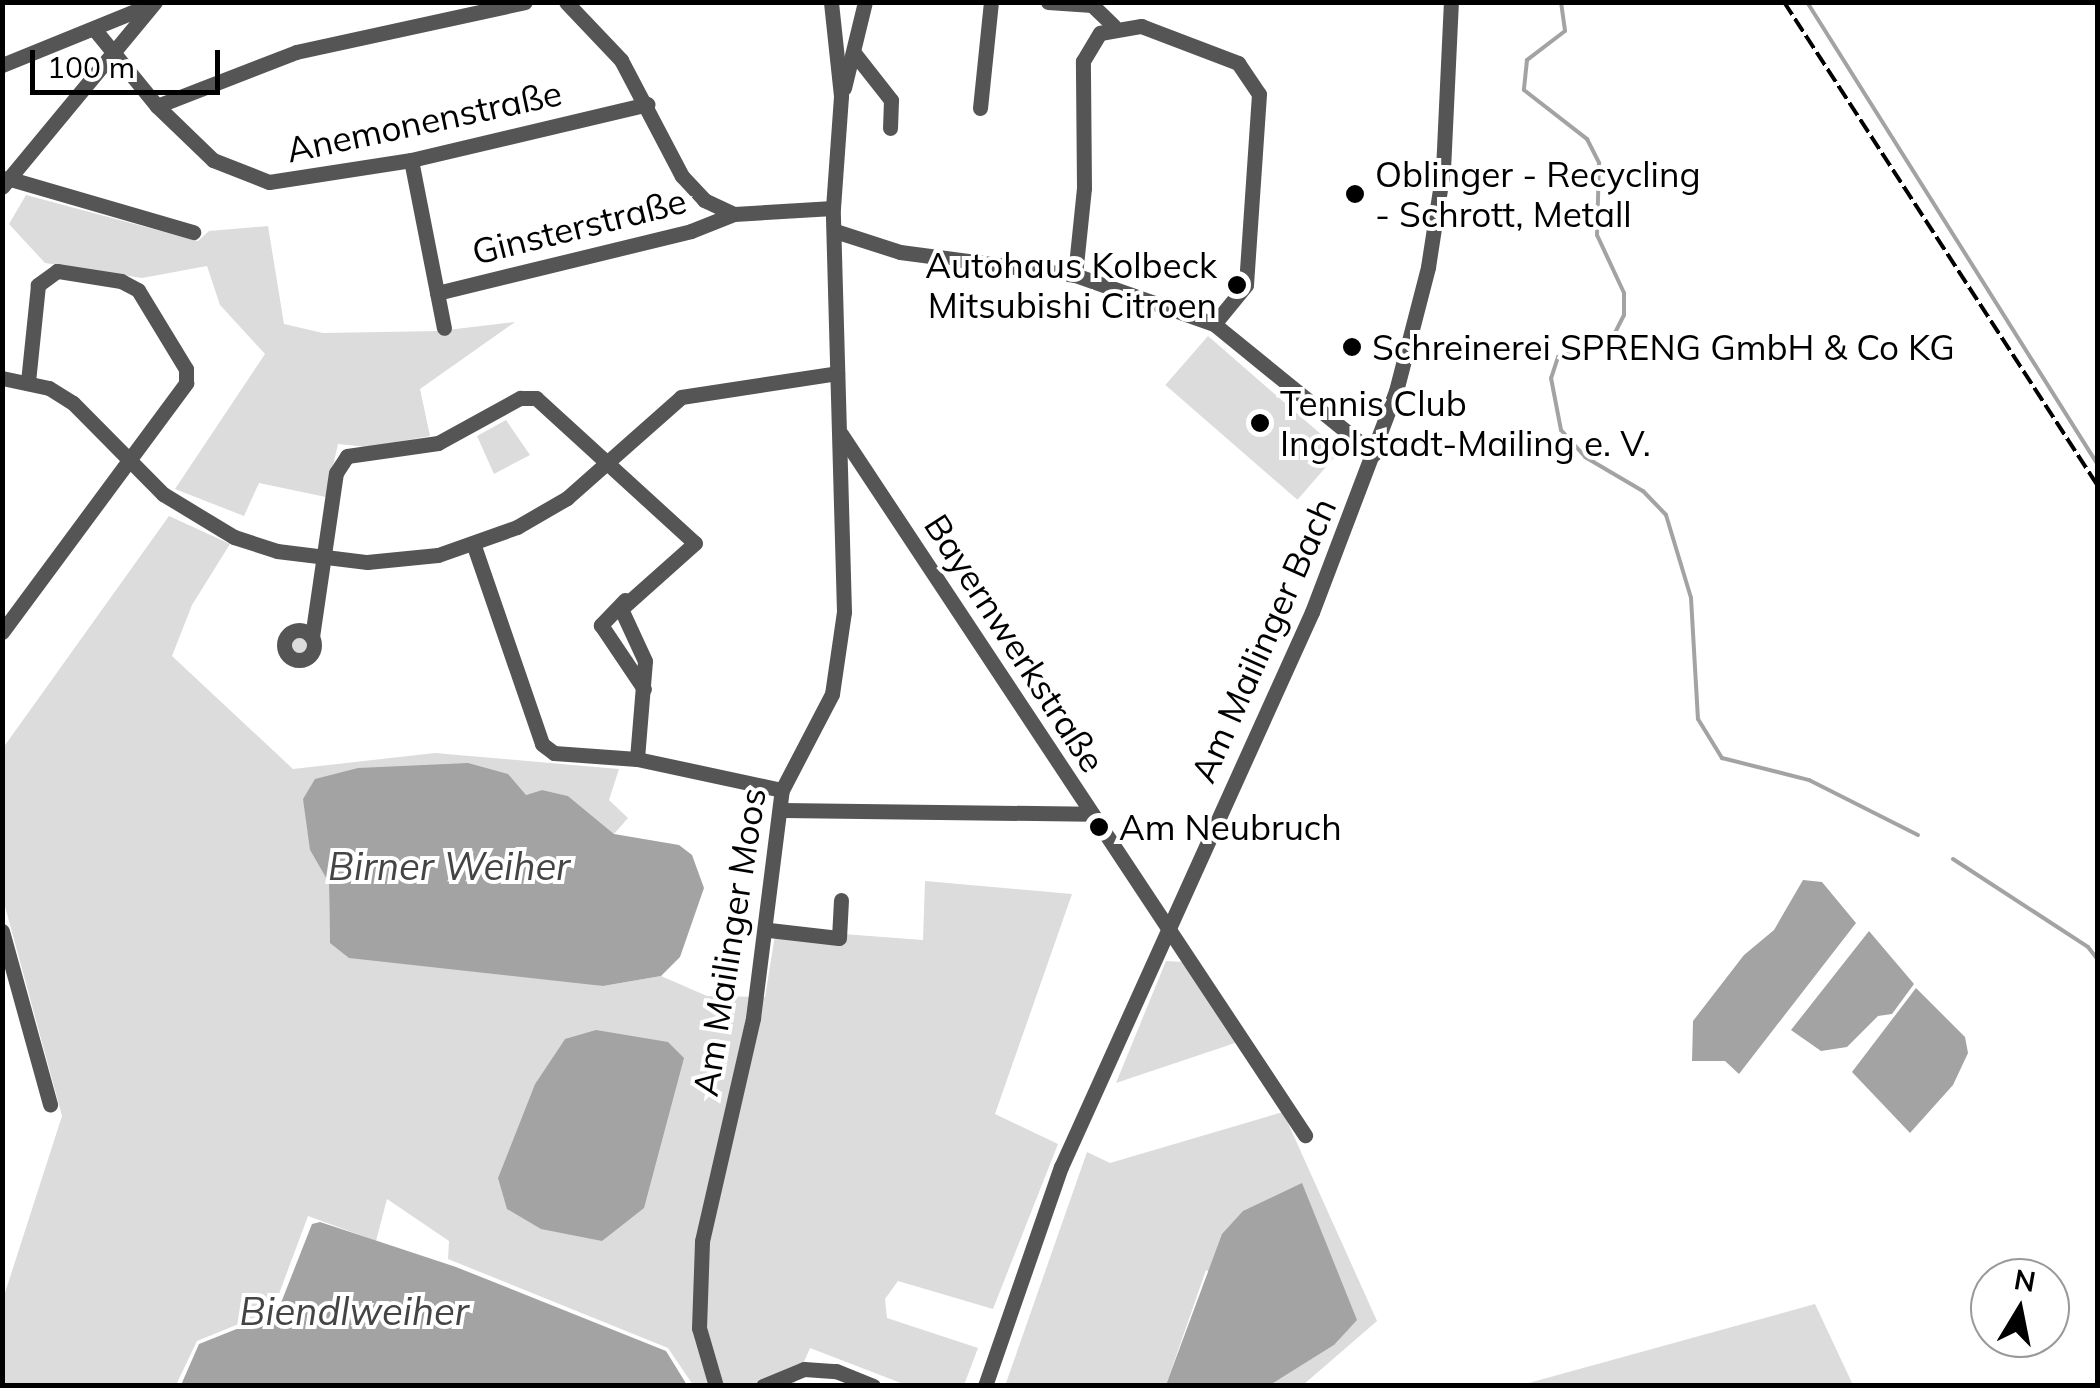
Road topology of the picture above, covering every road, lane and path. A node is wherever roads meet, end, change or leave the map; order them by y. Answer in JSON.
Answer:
{"nodes":[{"id":1,"x":525,"y":2,"type":"edge"},
{"id":2,"x":566,"y":2,"type":"edge"},
{"id":3,"x":864,"y":2,"type":"edge"},
{"id":4,"x":990,"y":2,"type":"edge"},
{"id":5,"x":1048,"y":2,"type":"edge"},
{"id":6,"x":1451,"y":2,"type":"edge"},
{"id":7,"x":154,"y":3,"type":"edge"},
{"id":8,"x":832,"y":7,"type":"edge"},
{"id":9,"x":1114,"y":26,"type":"junction"},
{"id":10,"x":96,"y":30,"type":"junction"},
{"id":11,"x":116,"y":49,"type":"junction"},
{"id":12,"x":854,"y":53,"type":"junction"},
{"id":13,"x":2,"y":65,"type":"edge"},
{"id":14,"x":841,"y":96,"type":"junction"},
{"id":15,"x":647,"y":104,"type":"junction"},
{"id":16,"x":158,"y":106,"type":"junction"},
{"id":17,"x":980,"y":108,"type":"dead end"},
{"id":18,"x":890,"y":128,"type":"dead end"},
{"id":19,"x":410,"y":160,"type":"junction"},
{"id":20,"x":5,"y":183,"type":"edge"},
{"id":21,"x":833,"y":208,"type":"junction"},
{"id":22,"x":734,"y":214,"type":"junction"},
{"id":23,"x":835,"y":231,"type":"junction"},
{"id":24,"x":193,"y":232,"type":"dead end"},
{"id":25,"x":1075,"y":275,"type":"junction"},
{"id":26,"x":437,"y":292,"type":"junction"},
{"id":27,"x":1214,"y":324,"type":"junction"},
{"id":28,"x":444,"y":328,"type":"dead end"},
{"id":29,"x":837,"y":373,"type":"junction"},
{"id":30,"x":2,"y":378,"type":"edge"},
{"id":31,"x":28,"y":382,"type":"junction"},
{"id":32,"x":840,"y":432,"type":"junction"},
{"id":33,"x":1374,"y":454,"type":"junction"},
{"id":34,"x":126,"y":462,"type":"junction"},
{"id":35,"x":610,"y":463,"type":"junction"},
{"id":36,"x":474,"y":546,"type":"junction"},
{"id":37,"x":325,"y":560,"type":"junction"},
{"id":38,"x":2,"y":632,"type":"edge"},
{"id":39,"x":312,"y":637,"type":"dead end"},
{"id":40,"x":637,"y":760,"type":"junction"},
{"id":41,"x":782,"y":790,"type":"junction"},
{"id":42,"x":782,"y":810,"type":"junction"},
{"id":43,"x":1090,"y":814,"type":"junction"},
{"id":44,"x":840,"y":900,"type":"dead end"},
{"id":45,"x":1168,"y":923,"type":"junction"},
{"id":46,"x":769,"y":930,"type":"junction"},
{"id":47,"x":2,"y":931,"type":"edge"},
{"id":48,"x":50,"y":1104,"type":"dead end"},
{"id":49,"x":1304,"y":1135,"type":"dead end"},
{"id":50,"x":716,"y":1386,"type":"edge"},
{"id":51,"x":763,"y":1386,"type":"edge"},
{"id":52,"x":874,"y":1386,"type":"edge"},
{"id":53,"x":985,"y":1386,"type":"edge"}],
"edges":[{"from":1,"to":16,"type":"street"},
{"from":2,"to":15,"type":"street"},
{"from":3,"to":8,"type":"street"},
{"from":3,"to":12,"type":"street","name":"Am Mailinger Moos"},
{"from":4,"to":17,"type":"street"},
{"from":5,"to":9,"type":"street"},
{"from":6,"to":33,"type":"street","name":"Am Mailinger Bach"},
{"from":7,"to":10,"type":"street"},
{"from":7,"to":11,"type":"street"},
{"from":8,"to":14,"type":"street","name":"Am Mailinger Moos"},
{"from":9,"to":25,"type":"street"},
{"from":9,"to":27,"type":"street"},
{"from":10,"to":11,"type":"street","name":"Anemonenstraße"},
{"from":10,"to":13,"type":"street"},
{"from":11,"to":16,"type":"street","name":"Anemonenstraße"},
{"from":11,"to":20,"type":"street"},
{"from":12,"to":14,"type":"street","name":"Am Mailinger Moos"},
{"from":12,"to":18,"type":"street"},
{"from":14,"to":21,"type":"street","name":"Am Mailinger Moos"},
{"from":15,"to":19,"type":"street","name":"Anemonenstraße"},
{"from":15,"to":22,"type":"street"},
{"from":16,"to":19,"type":"street","name":"Anemonenstraße"},
{"from":19,"to":26,"type":"street","name":"Ginsterstraße"},
{"from":20,"to":24,"type":"street"},
{"from":21,"to":22,"type":"street","name":"Ginsterstraße"},
{"from":21,"to":23,"type":"street","name":"Am Mailinger Moos"},
{"from":22,"to":26,"type":"street","name":"Ginsterstraße"},
{"from":23,"to":25,"type":"street"},
{"from":23,"to":29,"type":"street","name":"Am Mailinger Moos"},
{"from":25,"to":27,"type":"street"},
{"from":26,"to":28,"type":"street","name":"Ginsterstraße"},
{"from":27,"to":33,"type":"street"},
{"from":29,"to":32,"type":"street","name":"Am Mailinger Moos"},
{"from":29,"to":35,"type":"street"},
{"from":30,"to":31,"type":"street"},
{"from":31,"to":34,"type":"street"},
{"from":31,"to":34,"type":"street"},
{"from":32,"to":41,"type":"street","name":"Am Mailinger Moos"},
{"from":32,"to":43,"type":"street","name":"Bayernwerkstraße"},
{"from":33,"to":45,"type":"street","name":"Am Mailinger Bach"},
{"from":34,"to":37,"type":"street"},
{"from":34,"to":38,"type":"street"},
{"from":35,"to":36,"type":"street"},
{"from":35,"to":37,"type":"street"},
{"from":35,"to":40,"type":"street"},
{"from":36,"to":37,"type":"street"},
{"from":36,"to":40,"type":"street"},
{"from":37,"to":39,"type":"street"},
{"from":40,"to":41,"type":"street"},
{"from":41,"to":42,"type":"street","name":"Am Mailinger Moos"},
{"from":42,"to":43,"type":"street"},
{"from":42,"to":46,"type":"street","name":"Am Mailinger Moos"},
{"from":43,"to":45,"type":"street","name":"Bayernwerkstraße"},
{"from":44,"to":46,"type":"street"},
{"from":45,"to":49,"type":"street","name":"Bayernwerkstraße"},
{"from":45,"to":53,"type":"street","name":"Am Mailinger Bach"},
{"from":46,"to":50,"type":"street","name":"Am Mailinger Moos"},
{"from":47,"to":48,"type":"street"},
{"from":51,"to":52,"type":"street"}]}
